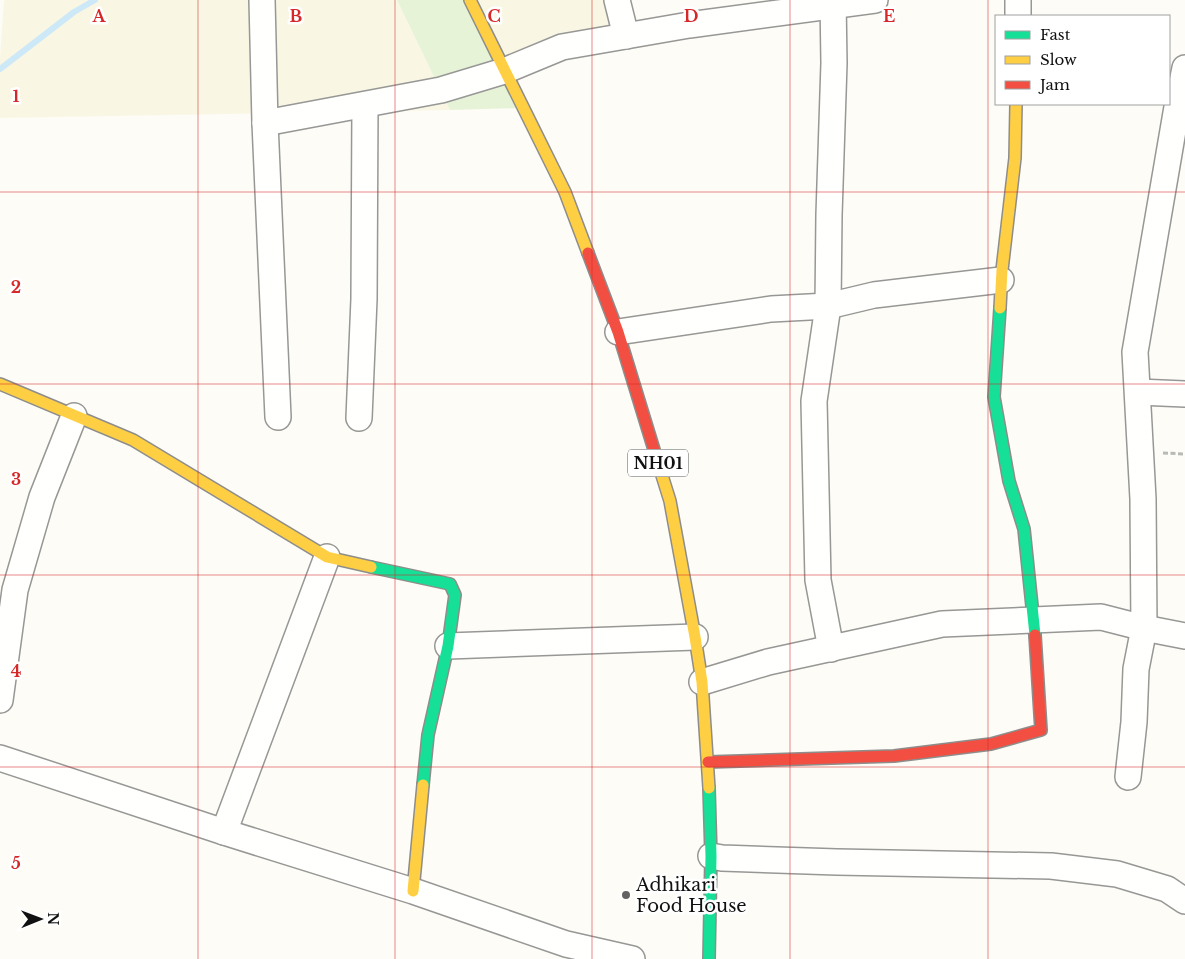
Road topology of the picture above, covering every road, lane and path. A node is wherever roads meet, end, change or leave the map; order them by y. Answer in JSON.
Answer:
{"nodes":[{"id":1,"x":262,"y":0,"type":"edge"},
{"id":2,"x":470,"y":0,"type":"edge"},
{"id":3,"x":617,"y":0,"type":"edge"},
{"id":4,"x":875,"y":0,"type":"edge"},
{"id":5,"x":1018,"y":0,"type":"edge"},
{"id":6,"x":833,"y":3,"type":"edge"},
{"id":7,"x":1018,"y":15,"type":"edge"},
{"id":8,"x":626,"y":36,"type":"junction"},
{"id":9,"x":1185,"y":68,"type":"edge"},
{"id":10,"x":504,"y":71,"type":"junction"},
{"id":11,"x":365,"y":105,"type":"junction"},
{"id":12,"x":1016,"y":105,"type":"edge"},
{"id":13,"x":265,"y":123,"type":"junction"},
{"id":14,"x":1001,"y":280,"type":"junction"},
{"id":15,"x":828,"y":306,"type":"junction"},
{"id":16,"x":618,"y":332,"type":"junction"},
{"id":17,"x":0,"y":384,"type":"edge"},
{"id":18,"x":1138,"y":392,"type":"junction"},
{"id":19,"x":1185,"y":394,"type":"edge"},
{"id":20,"x":74,"y":416,"type":"junction"},
{"id":21,"x":278,"y":417,"type":"dead end"},
{"id":22,"x":360,"y":418,"type":"dead end"},
{"id":23,"x":327,"y":557,"type":"junction"},
{"id":24,"x":1034,"y":620,"type":"junction"},
{"id":25,"x":1144,"y":628,"type":"junction"},
{"id":26,"x":1185,"y":636,"type":"edge"},
{"id":27,"x":695,"y":637,"type":"junction"},
{"id":28,"x":448,"y":646,"type":"junction"},
{"id":29,"x":831,"y":649,"type":"junction"},
{"id":30,"x":702,"y":682,"type":"junction"},
{"id":31,"x":0,"y":700,"type":"edge"},
{"id":32,"x":0,"y":758,"type":"edge"},
{"id":33,"x":708,"y":762,"type":"junction"},
{"id":34,"x":1128,"y":776,"type":"dead end"},
{"id":35,"x":224,"y":832,"type":"junction"},
{"id":36,"x":711,"y":856,"type":"junction"},
{"id":37,"x":413,"y":891,"type":"junction"},
{"id":38,"x":1185,"y":901,"type":"edge"},
{"id":39,"x":632,"y":959,"type":"edge"},
{"id":40,"x":709,"y":959,"type":"edge"}],
"edges":[{"from":1,"to":13,"type":"street"},
{"from":2,"to":10,"type":"main road","number":"NH01"},
{"from":3,"to":8,"type":"street"},
{"from":4,"to":6,"type":"street"},
{"from":5,"to":7,"type":"street"},
{"from":6,"to":8,"type":"street"},
{"from":6,"to":15,"type":"street"},
{"from":8,"to":10,"type":"street"},
{"from":9,"to":18,"type":"street"},
{"from":10,"to":11,"type":"street"},
{"from":10,"to":16,"type":"main road","number":"NH01"},
{"from":11,"to":13,"type":"street"},
{"from":11,"to":22,"type":"street"},
{"from":12,"to":14,"type":"main road"},
{"from":13,"to":21,"type":"street"},
{"from":14,"to":15,"type":"street"},
{"from":14,"to":24,"type":"main road"},
{"from":15,"to":16,"type":"street"},
{"from":15,"to":29,"type":"street"},
{"from":16,"to":27,"type":"main road","number":"NH01"},
{"from":17,"to":20,"type":"main road"},
{"from":18,"to":19,"type":"street"},
{"from":18,"to":25,"type":"street"},
{"from":20,"to":23,"type":"main road"},
{"from":20,"to":31,"type":"street"},
{"from":23,"to":28,"type":"main road"},
{"from":23,"to":35,"type":"street"},
{"from":24,"to":25,"type":"street"},
{"from":24,"to":29,"type":"street"},
{"from":24,"to":33,"type":"main road"},
{"from":25,"to":26,"type":"street"},
{"from":25,"to":34,"type":"street"},
{"from":27,"to":28,"type":"street"},
{"from":27,"to":30,"type":"main road","number":"NH01"},
{"from":28,"to":37,"type":"main road"},
{"from":29,"to":30,"type":"street"},
{"from":30,"to":33,"type":"main road","number":"NH01"},
{"from":32,"to":35,"type":"street"},
{"from":33,"to":36,"type":"main road","number":"NH01"},
{"from":35,"to":37,"type":"street"},
{"from":36,"to":38,"type":"street"},
{"from":36,"to":40,"type":"main road","number":"NH01"},
{"from":37,"to":39,"type":"street"}]}
